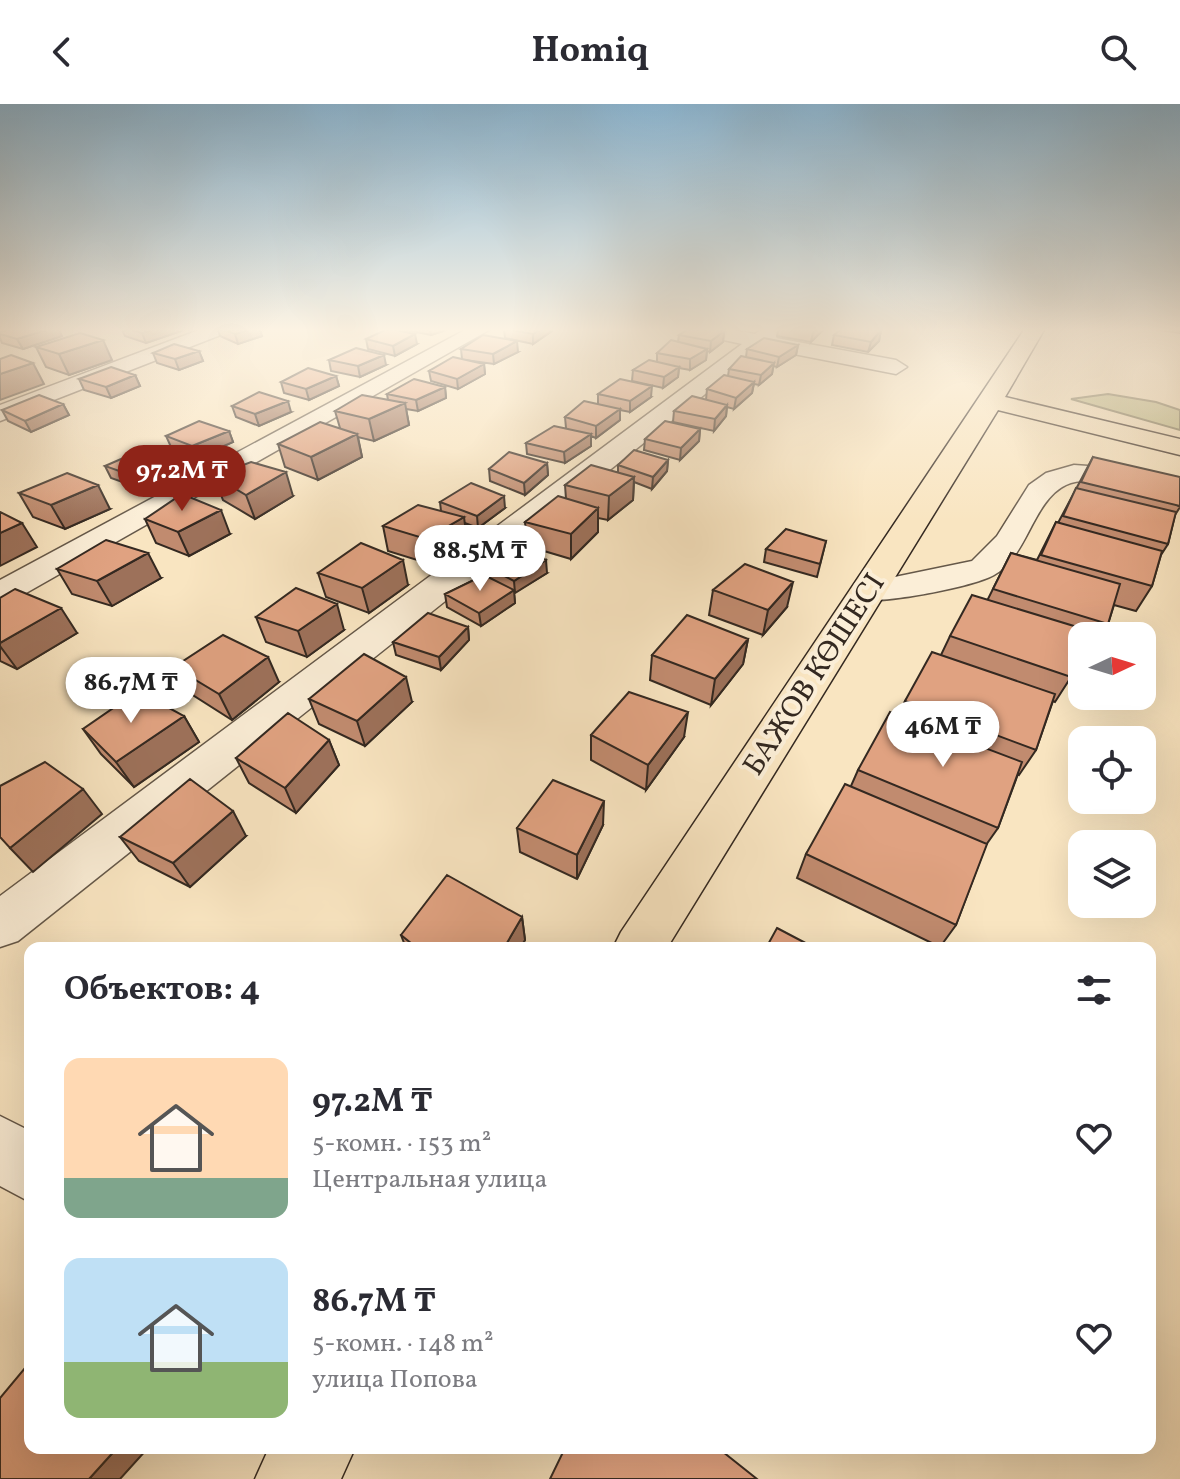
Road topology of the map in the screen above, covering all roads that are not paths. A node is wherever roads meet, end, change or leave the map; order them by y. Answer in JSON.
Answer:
{"nodes":[{"id":1,"x":51,"y":394,"type":"edge"},
{"id":2,"x":363,"y":394,"type":"edge"},
{"id":3,"x":689,"y":394,"type":"edge"},
{"id":4,"x":995,"y":394,"type":"edge"},
{"id":5,"x":991,"y":401,"type":"junction"},
{"id":6,"x":0,"y":414,"type":"edge"},
{"id":7,"x":1180,"y":447,"type":"edge"},
{"id":8,"x":1180,"y":492,"type":"edge"},
{"id":9,"x":868,"y":592,"type":"junction"},
{"id":10,"x":0,"y":594,"type":"edge"},
{"id":11,"x":0,"y":925,"type":"edge"},
{"id":12,"x":643,"y":942,"type":"edge"},
{"id":13,"x":0,"y":1147,"type":"edge"},
{"id":14,"x":24,"y":1165,"type":"edge"},
{"id":15,"x":312,"y":1454,"type":"edge"},
{"id":16,"x":295,"y":1479,"type":"edge"}],
"edges":[{"from":1,"to":6,"type":"street"},
{"from":2,"to":10,"type":"street"},
{"from":3,"to":11,"type":"street"},
{"from":4,"to":5,"type":"main road","name":"БАЖОВ КӨШЕСІ"},
{"from":5,"to":7,"type":"main road"},
{"from":5,"to":9,"type":"main road","name":"БАЖОВ КӨШЕСІ"},
{"from":8,"to":9,"type":"street"},
{"from":9,"to":12,"type":"main road","name":"БАЖОВ КӨШЕСІ"},
{"from":13,"to":14,"type":"street"},
{"from":15,"to":16,"type":"main road"}]}
